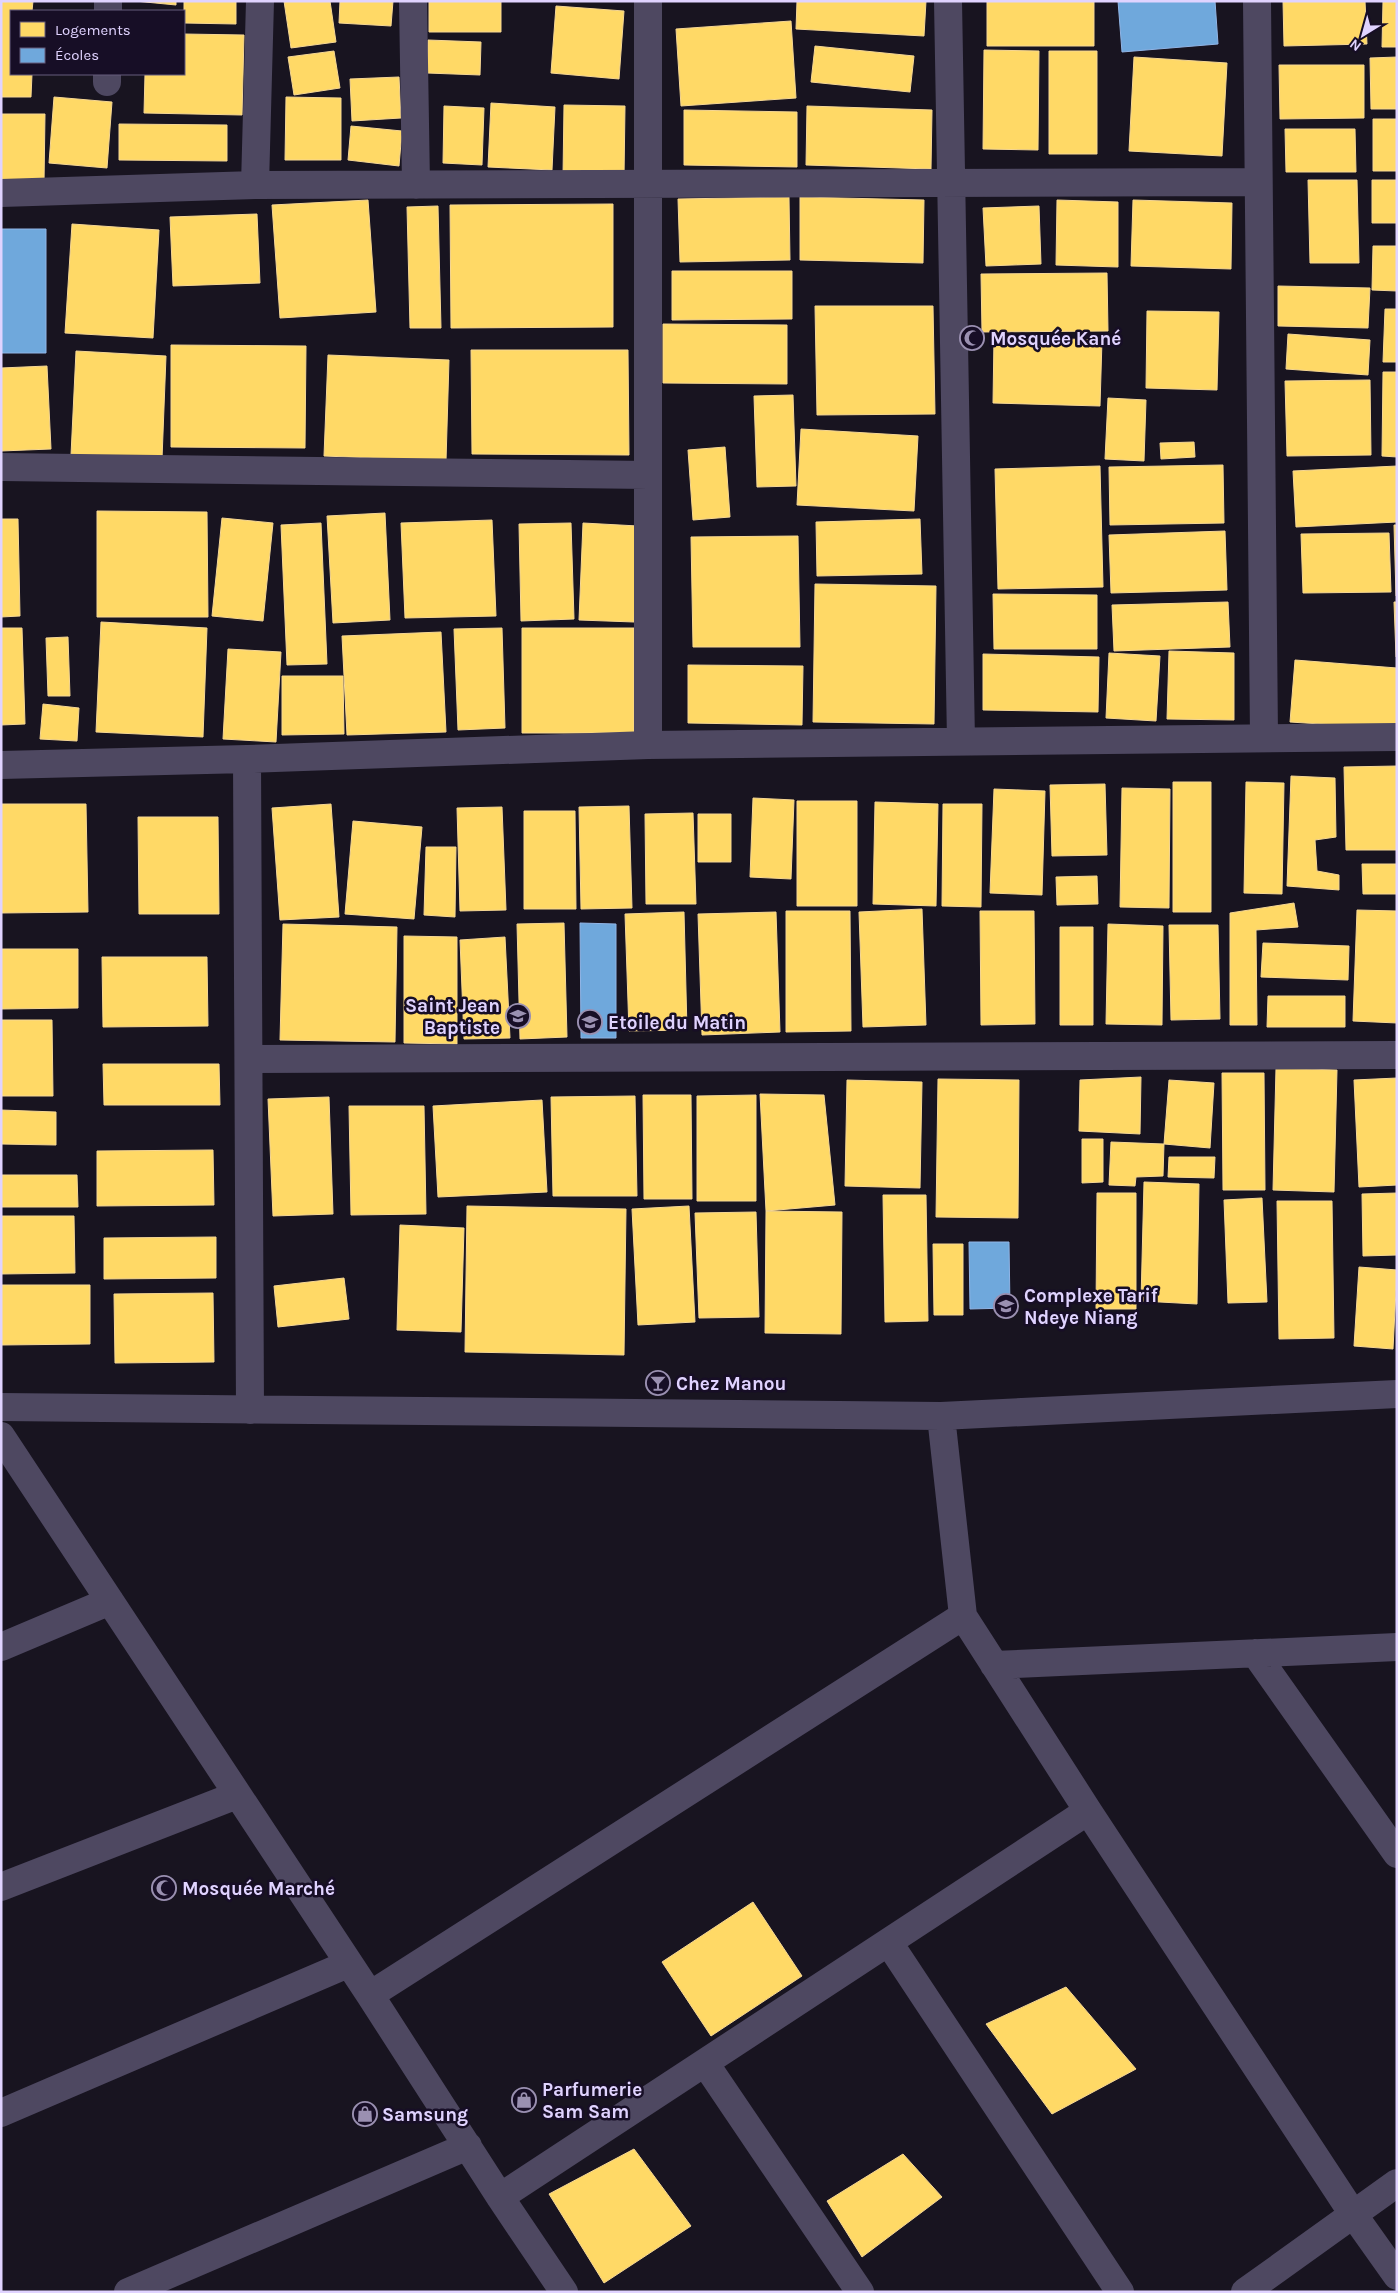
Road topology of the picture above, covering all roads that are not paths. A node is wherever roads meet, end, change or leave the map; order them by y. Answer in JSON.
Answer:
{"nodes":[{"id":1,"x":260,"y":1,"type":"edge"},
{"id":2,"x":413,"y":1,"type":"edge"},
{"id":3,"x":648,"y":1,"type":"edge"},
{"id":4,"x":948,"y":1,"type":"edge"},
{"id":5,"x":1257,"y":1,"type":"edge"},
{"id":6,"x":1258,"y":182,"type":"junction"},
{"id":7,"x":951,"y":184,"type":"junction"},
{"id":8,"x":255,"y":185,"type":"junction"},
{"id":9,"x":416,"y":185,"type":"junction"},
{"id":10,"x":648,"y":185,"type":"junction"},
{"id":11,"x":1,"y":193,"type":"edge"},
{"id":12,"x":1,"y":467,"type":"edge"},
{"id":13,"x":648,"y":474,"type":"junction"},
{"id":14,"x":1264,"y":737,"type":"junction"},
{"id":15,"x":1397,"y":737,"type":"edge"},
{"id":16,"x":960,"y":741,"type":"junction"},
{"id":17,"x":648,"y":745,"type":"junction"},
{"id":18,"x":247,"y":759,"type":"junction"},
{"id":19,"x":1,"y":765,"type":"edge"},
{"id":20,"x":1397,"y":1055,"type":"edge"},
{"id":21,"x":248,"y":1060,"type":"junction"},
{"id":22,"x":1397,"y":1394,"type":"edge"},
{"id":23,"x":1,"y":1407,"type":"edge"},
{"id":24,"x":250,"y":1410,"type":"junction"},
{"id":25,"x":941,"y":1416,"type":"junction"},
{"id":26,"x":1,"y":1436,"type":"edge"},
{"id":27,"x":110,"y":1601,"type":"junction"},
{"id":28,"x":963,"y":1616,"type":"junction"},
{"id":29,"x":1,"y":1647,"type":"edge"},
{"id":30,"x":1397,"y":1647,"type":"edge"},
{"id":31,"x":1255,"y":1653,"type":"junction"},
{"id":32,"x":994,"y":1665,"type":"junction"},
{"id":33,"x":237,"y":1795,"type":"junction"},
{"id":34,"x":1088,"y":1812,"type":"junction"},
{"id":35,"x":1397,"y":1854,"type":"edge"},
{"id":36,"x":1,"y":1887,"type":"edge"},
{"id":37,"x":889,"y":1943,"type":"junction"},
{"id":38,"x":348,"y":1964,"type":"junction"},
{"id":39,"x":370,"y":1995,"type":"junction"},
{"id":40,"x":705,"y":2063,"type":"junction"},
{"id":41,"x":1,"y":2113,"type":"edge"},
{"id":42,"x":468,"y":2146,"type":"junction"},
{"id":43,"x":1397,"y":2183,"type":"edge"},
{"id":44,"x":500,"y":2197,"type":"junction"},
{"id":45,"x":1353,"y":2214,"type":"junction"},
{"id":46,"x":1397,"y":2276,"type":"edge"},
{"id":47,"x":128,"y":2292,"type":"edge"},
{"id":48,"x":564,"y":2292,"type":"edge"},
{"id":49,"x":860,"y":2292,"type":"edge"},
{"id":50,"x":1120,"y":2292,"type":"edge"},
{"id":51,"x":1245,"y":2292,"type":"edge"}],
"edges":[{"from":1,"to":8,"type":"street"},
{"from":2,"to":9,"type":"street"},
{"from":3,"to":10,"type":"street"},
{"from":4,"to":7,"type":"street"},
{"from":5,"to":6,"type":"street"},
{"from":6,"to":7,"type":"street"},
{"from":6,"to":14,"type":"street"},
{"from":7,"to":10,"type":"street"},
{"from":7,"to":16,"type":"street"},
{"from":8,"to":9,"type":"street"},
{"from":8,"to":11,"type":"street"},
{"from":9,"to":10,"type":"street"},
{"from":10,"to":13,"type":"street"},
{"from":12,"to":13,"type":"street"},
{"from":13,"to":17,"type":"street"},
{"from":14,"to":15,"type":"street"},
{"from":14,"to":16,"type":"street"},
{"from":16,"to":17,"type":"street"},
{"from":17,"to":18,"type":"street"},
{"from":18,"to":19,"type":"street"},
{"from":18,"to":21,"type":"street"},
{"from":20,"to":21,"type":"street"},
{"from":21,"to":24,"type":"street"},
{"from":22,"to":25,"type":"street"},
{"from":23,"to":24,"type":"street"},
{"from":24,"to":25,"type":"street"},
{"from":25,"to":28,"type":"street"},
{"from":26,"to":27,"type":"street"},
{"from":27,"to":29,"type":"street"},
{"from":27,"to":33,"type":"street"},
{"from":28,"to":32,"type":"street"},
{"from":28,"to":39,"type":"street"},
{"from":30,"to":31,"type":"street"},
{"from":31,"to":32,"type":"street"},
{"from":31,"to":35,"type":"street"},
{"from":32,"to":34,"type":"street"},
{"from":33,"to":36,"type":"street"},
{"from":33,"to":38,"type":"street"},
{"from":34,"to":37,"type":"street"},
{"from":34,"to":45,"type":"street"},
{"from":37,"to":40,"type":"street"},
{"from":37,"to":50,"type":"street"},
{"from":38,"to":39,"type":"street"},
{"from":38,"to":41,"type":"street"},
{"from":39,"to":42,"type":"street"},
{"from":40,"to":44,"type":"street"},
{"from":40,"to":49,"type":"street"},
{"from":42,"to":44,"type":"street"},
{"from":42,"to":47,"type":"street"},
{"from":43,"to":45,"type":"street"},
{"from":44,"to":48,"type":"street"},
{"from":45,"to":46,"type":"street"},
{"from":45,"to":51,"type":"street"}]}
